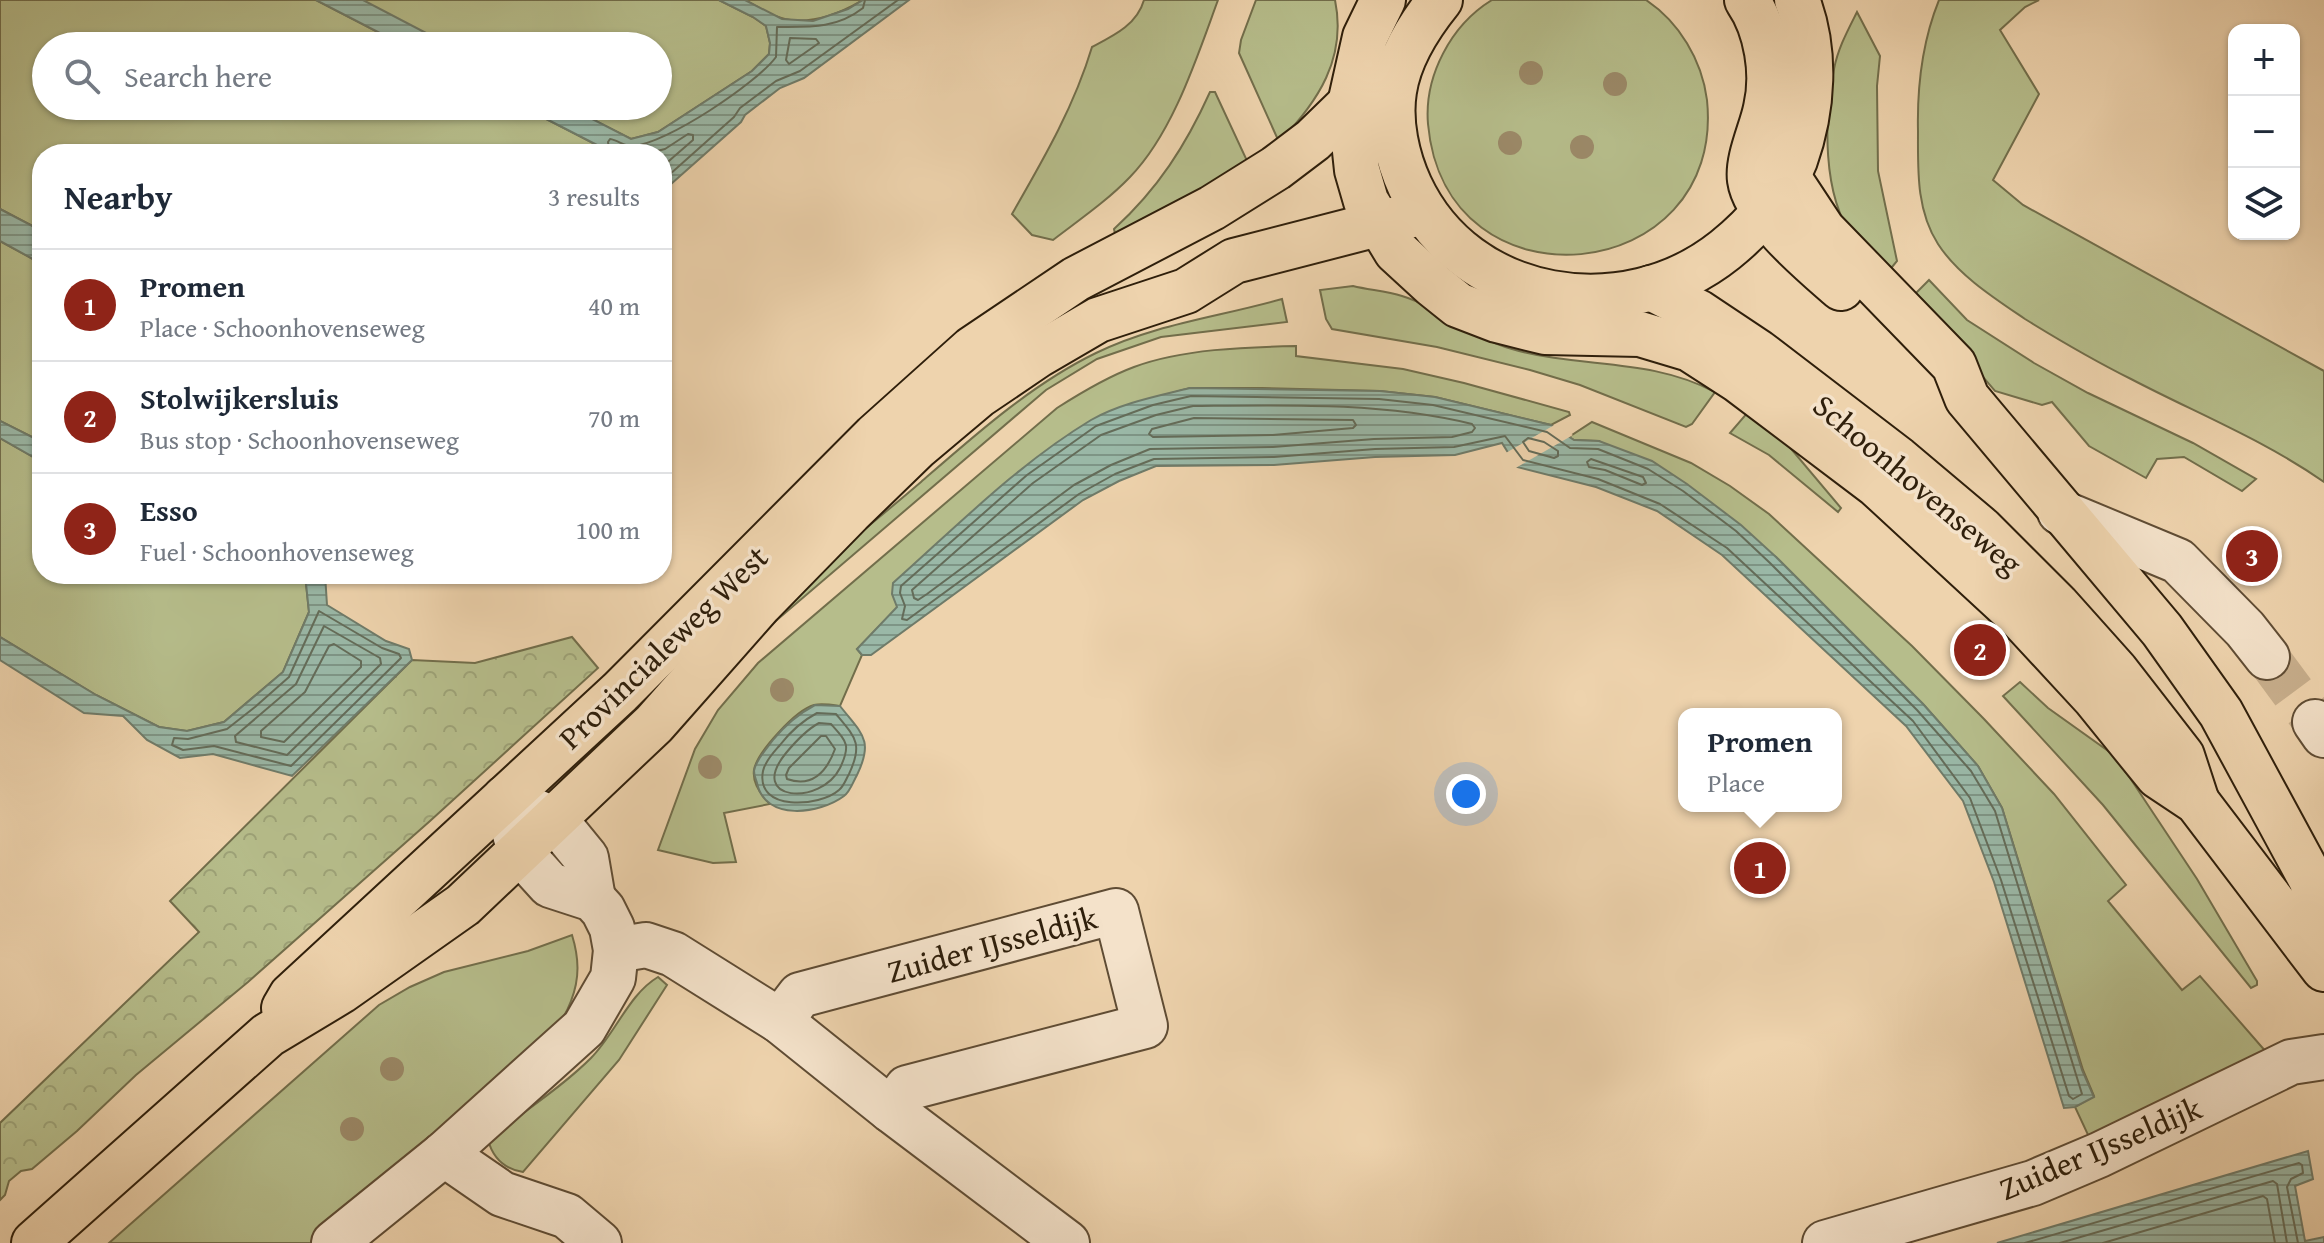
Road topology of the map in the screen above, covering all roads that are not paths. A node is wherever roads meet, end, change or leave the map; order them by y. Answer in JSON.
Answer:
{"nodes":[{"id":1,"x":1381,"y":0,"type":"edge"},
{"id":2,"x":1747,"y":0,"type":"edge"},
{"id":3,"x":1432,"y":4,"type":"edge"},
{"id":4,"x":1804,"y":4,"type":"edge"},
{"id":5,"x":1350,"y":104,"type":"junction"},
{"id":6,"x":1776,"y":195,"type":"junction"},
{"id":7,"x":1424,"y":212,"type":"junction"},
{"id":8,"x":1388,"y":237,"type":"junction"},
{"id":9,"x":1651,"y":288,"type":"junction"},
{"id":10,"x":2060,"y":512,"type":"junction"},
{"id":11,"x":2267,"y":657,"type":"tunnel mouth"},
{"id":12,"x":505,"y":798,"type":"junction"},
{"id":13,"x":2197,"y":802,"type":"junction"},
{"id":14,"x":555,"y":820,"type":"junction"},
{"id":15,"x":520,"y":852,"type":"junction"},
{"id":16,"x":593,"y":899,"type":"junction"},
{"id":17,"x":2324,"y":944,"type":"edge"},
{"id":18,"x":616,"y":950,"type":"junction"},
{"id":19,"x":2324,"y":969,"type":"edge"},
{"id":20,"x":780,"y":1021,"type":"junction"},
{"id":21,"x":268,"y":1035,"type":"junction"},
{"id":22,"x":2324,"y":1057,"type":"edge"},
{"id":23,"x":891,"y":1110,"type":"junction"},
{"id":24,"x":444,"y":1154,"type":"junction"},
{"id":25,"x":34,"y":1243,"type":"edge"},
{"id":26,"x":334,"y":1243,"type":"edge"},
{"id":27,"x":599,"y":1243,"type":"edge"},
{"id":28,"x":1067,"y":1243,"type":"edge"},
{"id":29,"x":1825,"y":1243,"type":"edge"}],
"edges":[{"from":1,"to":5,"type":"main road"},
{"from":2,"to":6,"type":"main road"},
{"from":3,"to":7,"type":"main road"},
{"from":4,"to":6,"type":"main road"},
{"from":5,"to":8,"type":"main road"},
{"from":5,"to":12,"type":"main road","name":"Provincialeweg West"},
{"from":6,"to":9,"type":"main road"},
{"from":6,"to":10,"type":"main road"},
{"from":7,"to":8,"type":"main road","name":"Provincialeweg West"},
{"from":7,"to":9,"type":"main road"},
{"from":8,"to":13,"type":"main road","name":"Schoonhovenseweg"},
{"from":8,"to":14,"type":"main road","name":"Provincialeweg West"},
{"from":9,"to":13,"type":"main road","name":"Schoonhovenseweg"},
{"from":10,"to":11,"type":"street"},
{"from":10,"to":17,"type":"main road"},
{"from":12,"to":14,"type":"street"},
{"from":12,"to":15,"type":"street"},
{"from":12,"to":21,"type":"main road","name":"Provincialeweg West"},
{"from":13,"to":19,"type":"main road","name":"Schoonhovenseweg"},
{"from":14,"to":15,"type":"main road","name":"Provincialeweg West"},
{"from":14,"to":16,"type":"street"},
{"from":15,"to":16,"type":"street"},
{"from":15,"to":21,"type":"main road","name":"Provincialeweg West"},
{"from":16,"to":18,"type":"street"},
{"from":18,"to":20,"type":"street"},
{"from":18,"to":24,"type":"street"},
{"from":20,"to":23,"type":"street"},
{"from":20,"to":23,"type":"street","name":"Zuider IJsseldijk"},
{"from":21,"to":25,"type":"main road","name":"Provincialeweg West"},
{"from":22,"to":29,"type":"street","name":"Zuider IJsseldijk"},
{"from":23,"to":28,"type":"street"},
{"from":24,"to":26,"type":"street"},
{"from":24,"to":27,"type":"street"}]}
